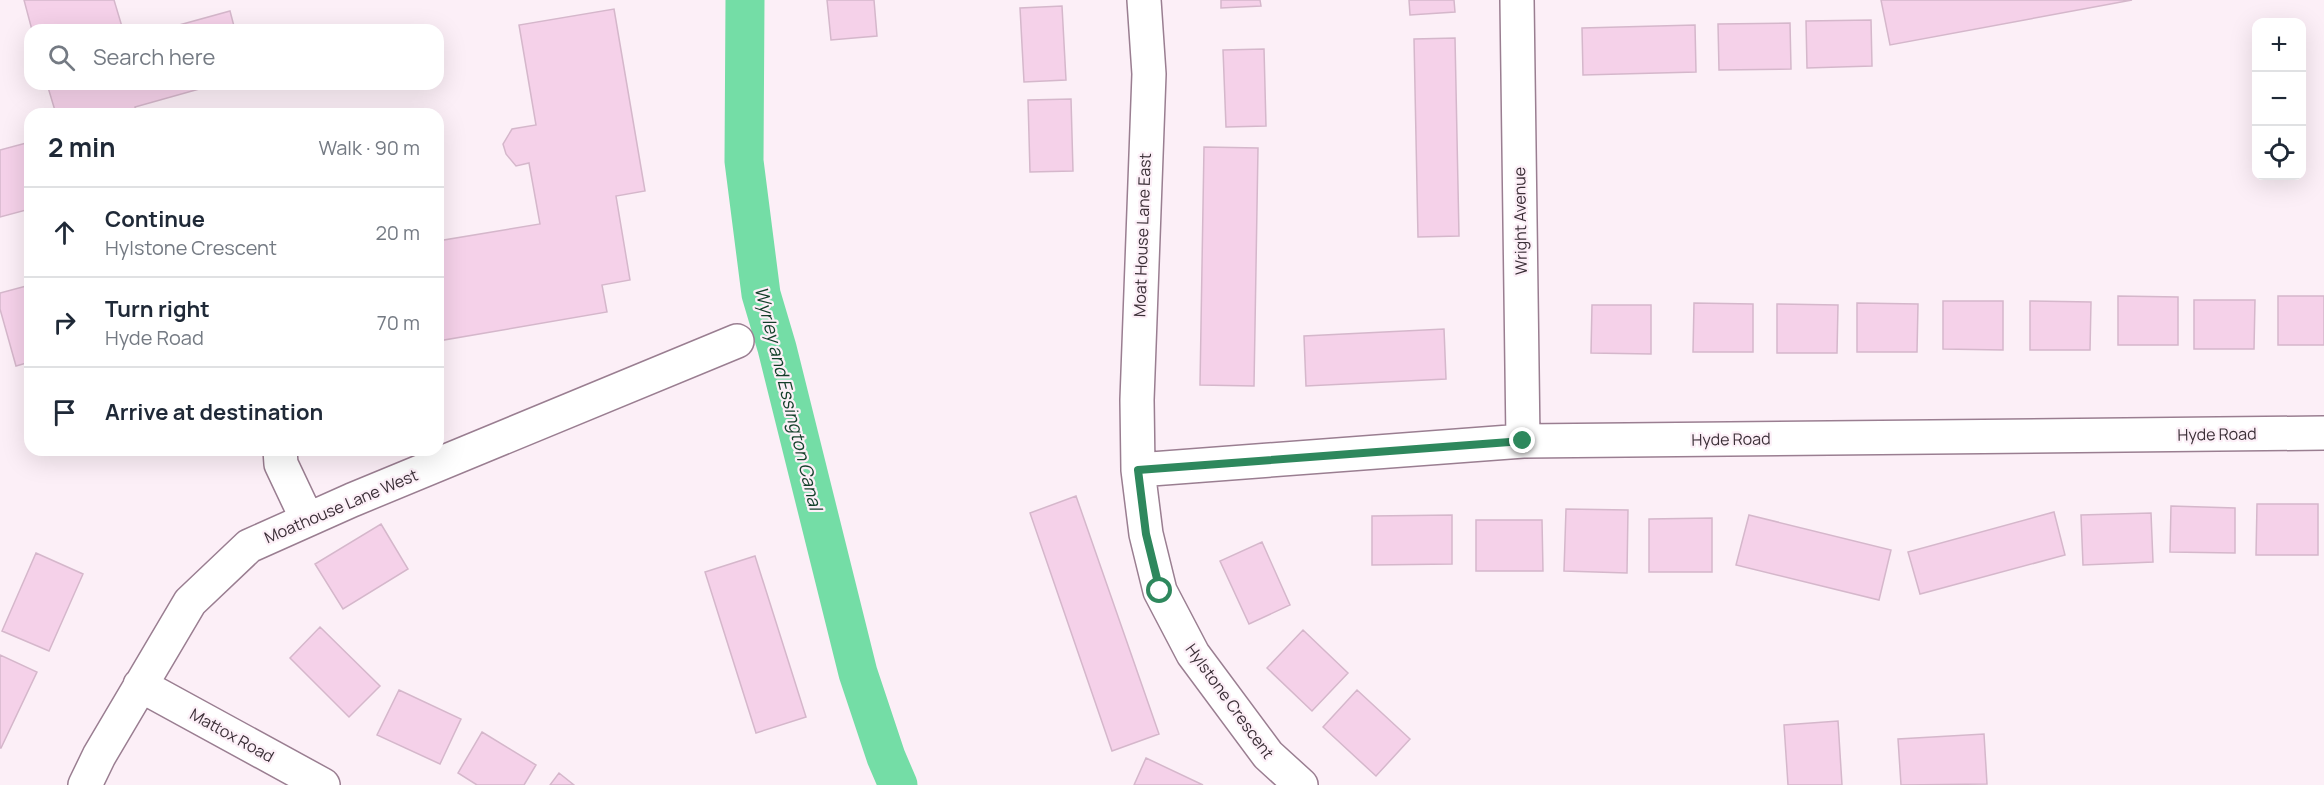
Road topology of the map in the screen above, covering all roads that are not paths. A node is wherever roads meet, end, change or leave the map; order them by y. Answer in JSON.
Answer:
{"nodes":[{"id":1,"x":1144,"y":0,"type":"edge"},
{"id":2,"x":1518,"y":0,"type":"edge"},
{"id":3,"x":737,"y":341,"type":"dead end"},
{"id":4,"x":2324,"y":433,"type":"edge"},
{"id":5,"x":1523,"y":441,"type":"junction"},
{"id":6,"x":280,"y":456,"type":"edge"},
{"id":7,"x":1138,"y":470,"type":"junction"},
{"id":8,"x":307,"y":519,"type":"junction"},
{"id":9,"x":140,"y":685,"type":"junction"},
{"id":10,"x":85,"y":785,"type":"edge"},
{"id":11,"x":323,"y":785,"type":"edge"},
{"id":12,"x":1301,"y":785,"type":"edge"}],
"edges":[{"from":1,"to":7,"type":"street","name":"Moat House Lane East"},
{"from":2,"to":5,"type":"street","name":"Wright Avenue"},
{"from":3,"to":8,"type":"street","name":"Moathouse Lane West"},
{"from":4,"to":5,"type":"street","name":"Hyde Road"},
{"from":5,"to":7,"type":"street","name":"Hyde Road"},
{"from":6,"to":8,"type":"street"},
{"from":7,"to":12,"type":"street","name":"Hylstone Crescent"},
{"from":8,"to":9,"type":"street","name":"Moathouse Lane West"},
{"from":9,"to":10,"type":"street","name":"Moathouse Lane West"},
{"from":9,"to":11,"type":"street","name":"Mattox Road"}]}
